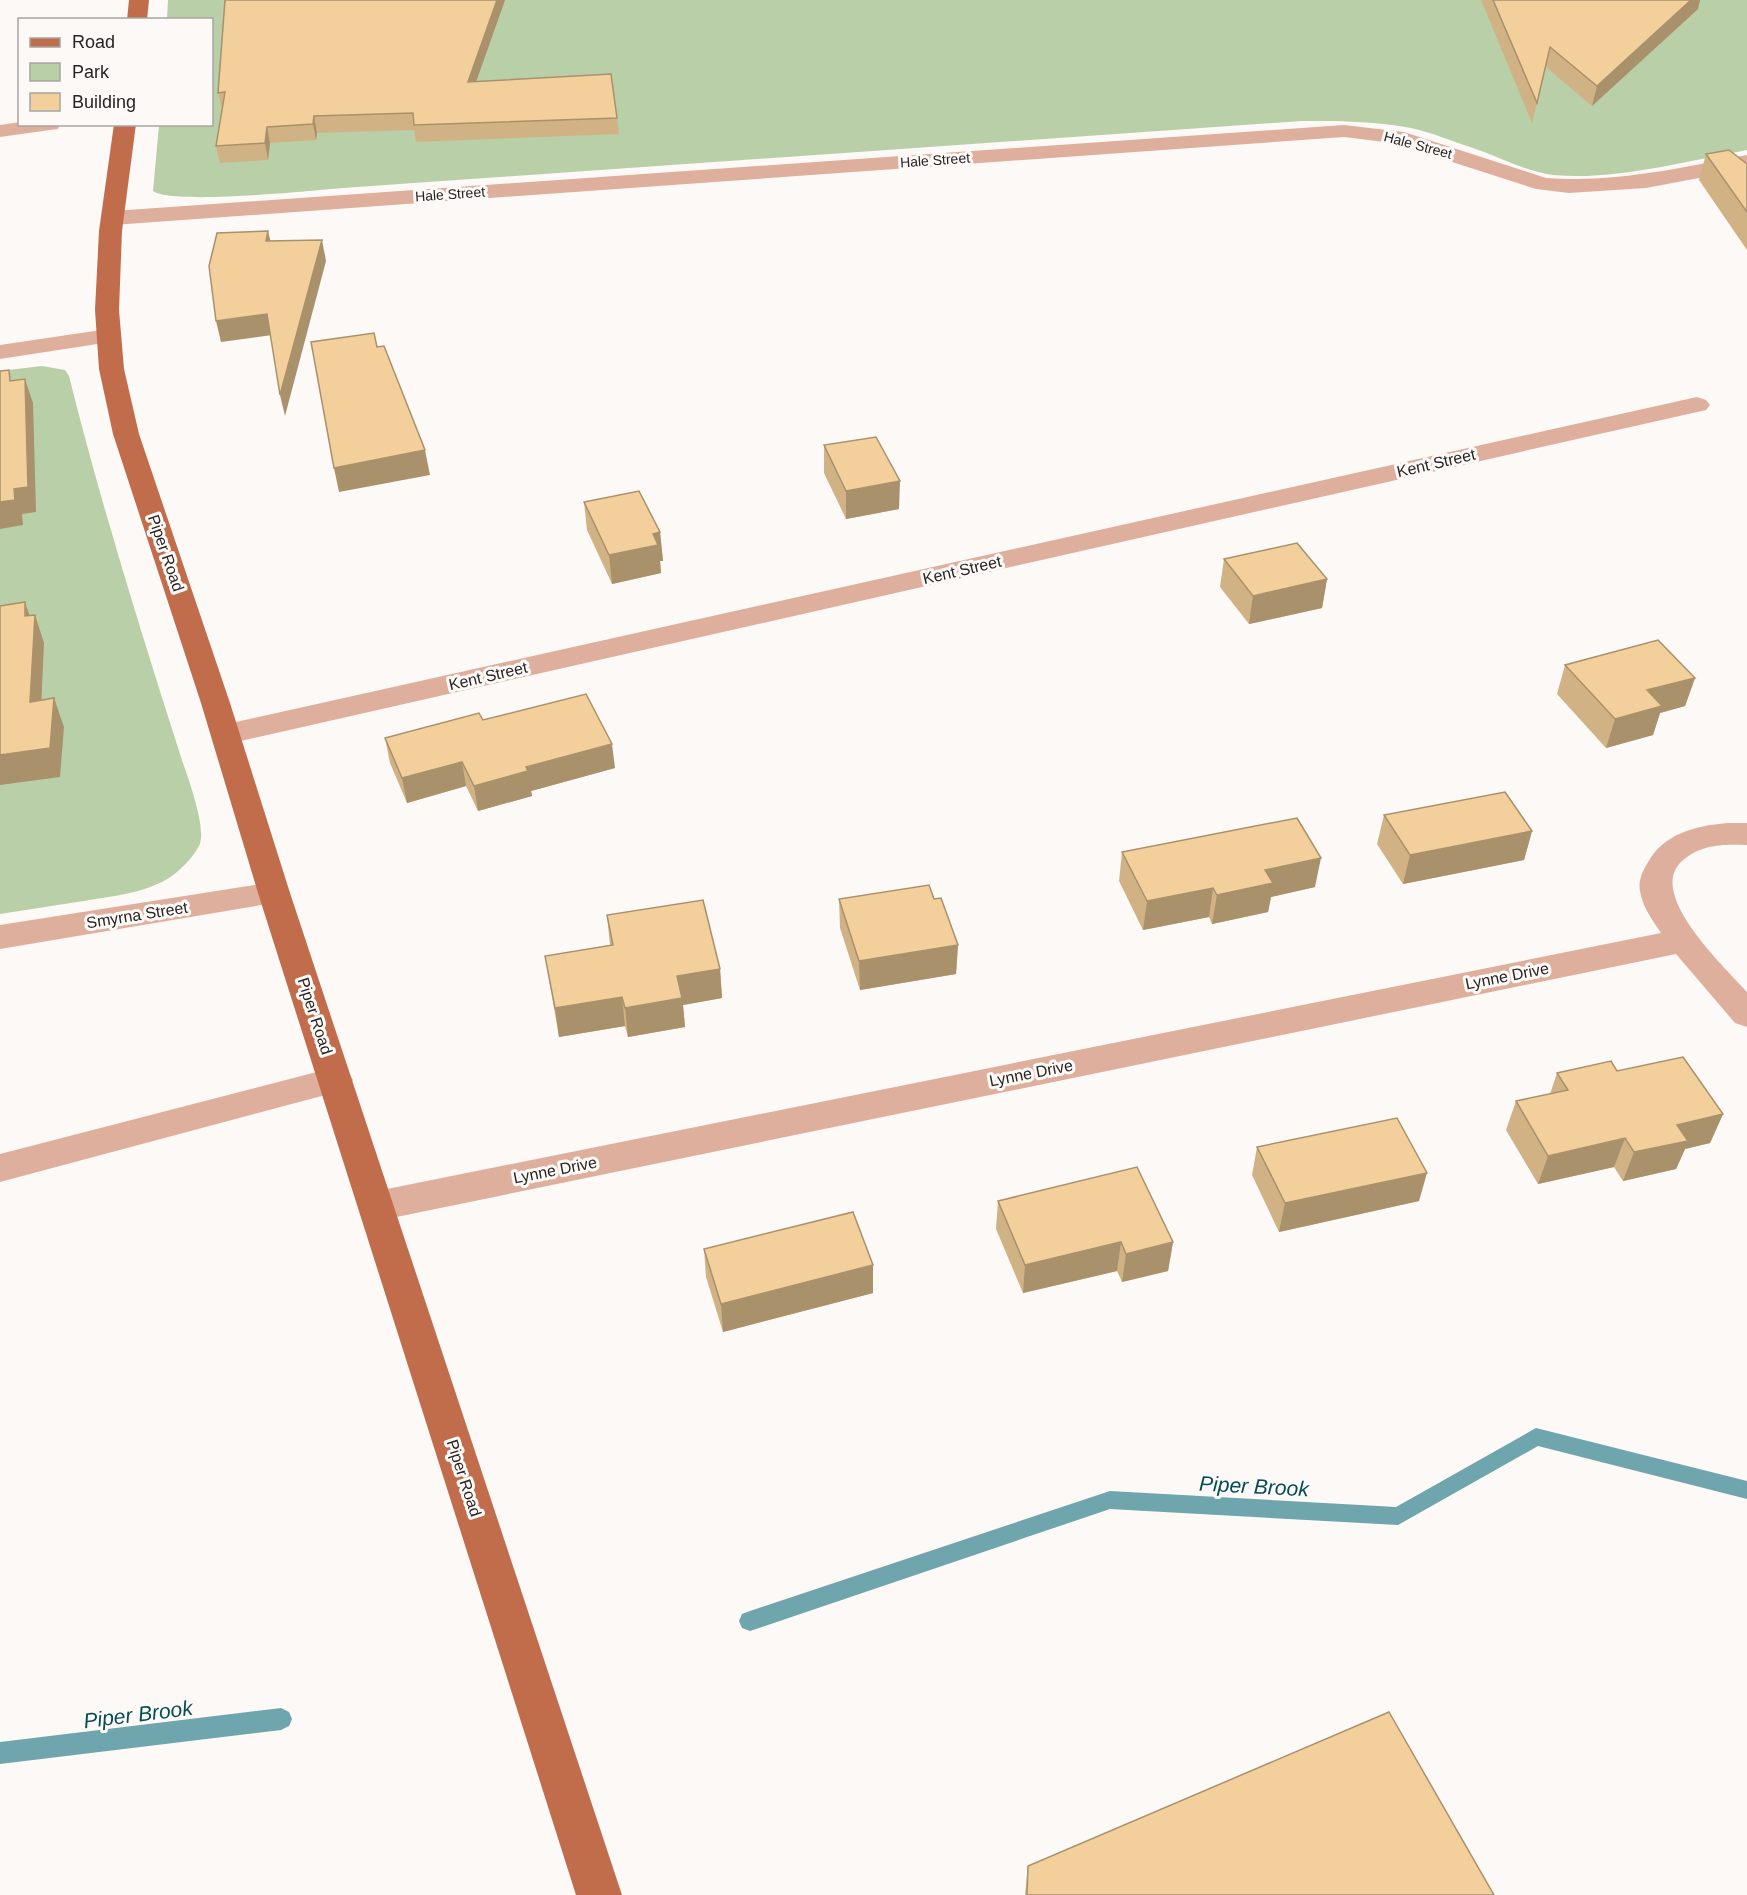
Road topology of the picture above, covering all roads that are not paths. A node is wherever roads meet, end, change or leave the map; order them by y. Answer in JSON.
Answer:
{"nodes":[{"id":1,"x":139,"y":0,"type":"edge"},
{"id":2,"x":137,"y":18,"type":"edge"},
{"id":3,"x":36,"y":126,"type":"edge"},
{"id":4,"x":125,"y":126,"type":"edge"},
{"id":5,"x":0,"y":131,"type":"edge"},
{"id":6,"x":1747,"y":162,"type":"edge"},
{"id":7,"x":114,"y":218,"type":"junction"},
{"id":8,"x":108,"y":336,"type":"junction"},
{"id":9,"x":0,"y":352,"type":"edge"},
{"id":10,"x":1697,"y":405,"type":"dead end"},
{"id":11,"x":227,"y":735,"type":"junction"},
{"id":12,"x":1747,"y":834,"type":"edge"},
{"id":13,"x":274,"y":893,"type":"junction"},
{"id":14,"x":0,"y":937,"type":"edge"},
{"id":15,"x":1685,"y":940,"type":"junction"},
{"id":16,"x":1747,"y":1014,"type":"edge"},
{"id":17,"x":336,"y":1080,"type":"junction"},
{"id":18,"x":0,"y":1168,"type":"edge"},
{"id":19,"x":377,"y":1206,"type":"junction"},
{"id":20,"x":599,"y":1895,"type":"edge"}],
"edges":[{"from":1,"to":2,"type":"main road"},
{"from":3,"to":5,"type":"street"},
{"from":4,"to":7,"type":"main road","name":"Piper Road"},
{"from":6,"to":7,"type":"street","name":"Hale Street"},
{"from":7,"to":8,"type":"main road","name":"Piper Road"},
{"from":8,"to":9,"type":"street"},
{"from":8,"to":11,"type":"main road","name":"Piper Road"},
{"from":10,"to":11,"type":"street","name":"Kent Street"},
{"from":11,"to":13,"type":"main road","name":"Piper Road"},
{"from":12,"to":15,"type":"street"},
{"from":13,"to":14,"type":"street","name":"Smyrna Street"},
{"from":13,"to":17,"type":"main road","name":"Piper Road"},
{"from":15,"to":16,"type":"street"},
{"from":15,"to":19,"type":"street","name":"Lynne Drive"},
{"from":17,"to":18,"type":"street"},
{"from":17,"to":19,"type":"main road","name":"Piper Road"},
{"from":19,"to":20,"type":"main road","name":"Piper Road"}]}
